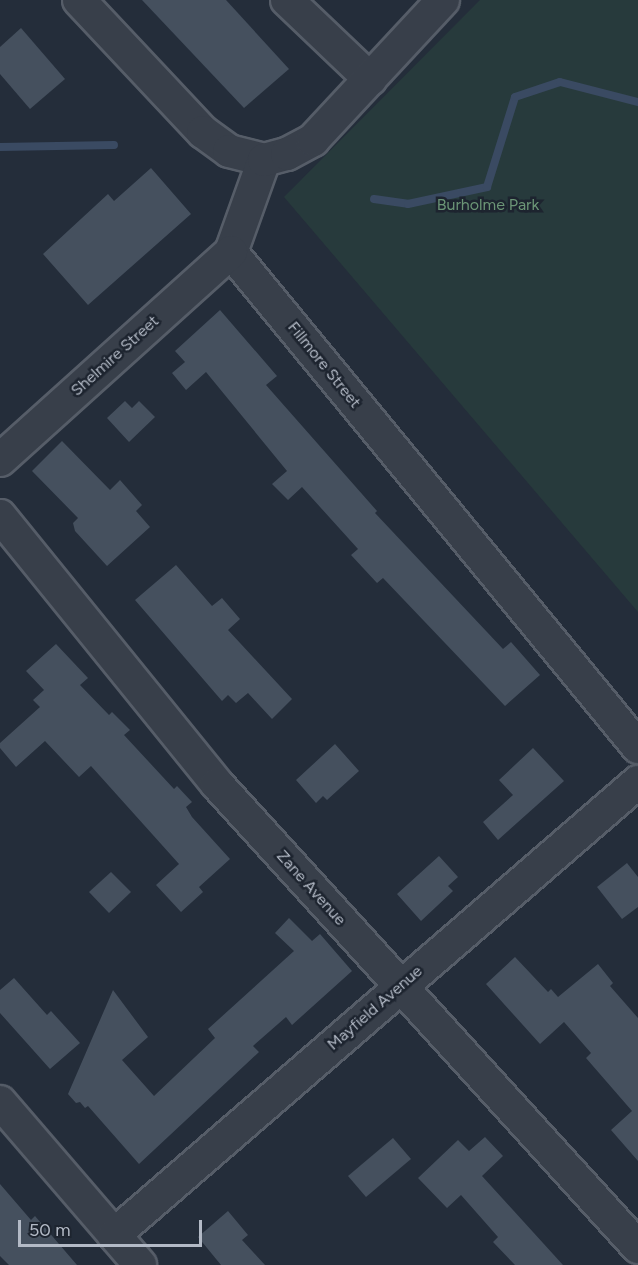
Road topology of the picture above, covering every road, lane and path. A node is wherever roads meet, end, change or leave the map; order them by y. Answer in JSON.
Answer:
{"nodes":[{"id":1,"x":78,"y":0,"type":"edge"},
{"id":2,"x":286,"y":0,"type":"edge"},
{"id":3,"x":442,"y":0,"type":"edge"},
{"id":4,"x":370,"y":79,"type":"junction"},
{"id":5,"x":264,"y":160,"type":"junction"},
{"id":6,"x":231,"y":252,"type":"junction"},
{"id":7,"x":0,"y":460,"type":"edge"},
{"id":8,"x":0,"y":516,"type":"edge"},
{"id":9,"x":638,"y":747,"type":"edge"},
{"id":10,"x":638,"y":782,"type":"edge"},
{"id":11,"x":399,"y":987,"type":"junction"},
{"id":12,"x":0,"y":1102,"type":"edge"},
{"id":13,"x":114,"y":1234,"type":"junction"},
{"id":14,"x":638,"y":1247,"type":"edge"},
{"id":15,"x":140,"y":1265,"type":"edge"}],
"edges":[{"from":1,"to":5,"type":"street"},
{"from":2,"to":4,"type":"street"},
{"from":3,"to":4,"type":"street"},
{"from":4,"to":5,"type":"street"},
{"from":5,"to":6,"type":"street"},
{"from":6,"to":7,"type":"street","name":"Shelmire Street"},
{"from":6,"to":9,"type":"street","name":"Fillmore Street"},
{"from":8,"to":11,"type":"street","name":"Zane Avenue"},
{"from":10,"to":11,"type":"street","name":"Mayfield Avenue"},
{"from":11,"to":13,"type":"street","name":"Mayfield Avenue"},
{"from":11,"to":14,"type":"street","name":"Zane Avenue"},
{"from":12,"to":13,"type":"street"},
{"from":13,"to":15,"type":"street"}]}
